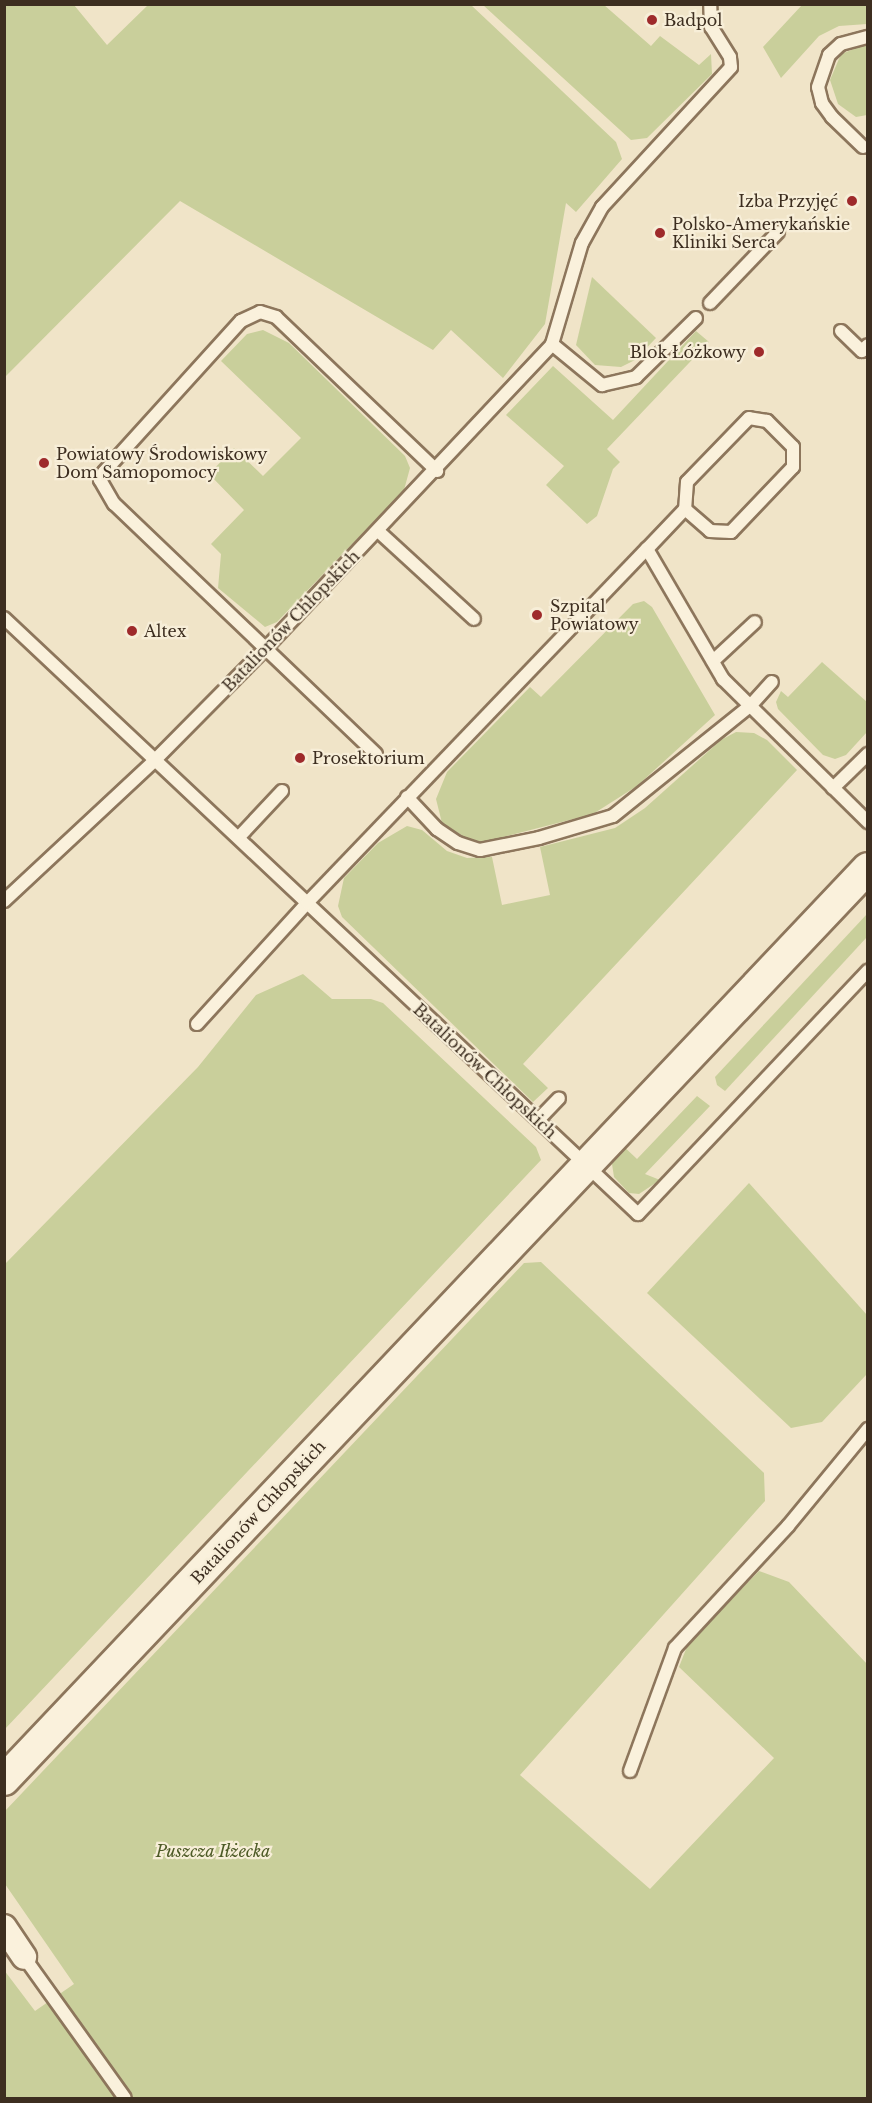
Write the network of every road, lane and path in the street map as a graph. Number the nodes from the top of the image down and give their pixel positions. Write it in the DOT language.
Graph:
graph roads {
  1 [pos="710,4"];
  2 [pos="867,37"];
  3 [pos="863,147"];
  4 [pos="778,232"];
  5 [pos="710,303"];
  6 [pos="696,318"];
  7 [pos="841,331"];
  8 [pos="552,344"];
  9 [pos="867,345"];
  10 [pos="436,471"];
  11 [pos="686,509"];
  12 [pos="378,531"];
  13 [pos="647,549"];
  14 [pos="4,618"];
  15 [pos="474,619"];
  16 [pos="755,621"];
  17 [pos="266,648"];
  18 [pos="713,661"];
  19 [pos="772,682"];
  20 [pos="751,705"];
  21 [pos="376,754"];
  22 [pos="867,754"];
  23 [pos="155,760"];
  24 [pos="833,789"];
  25 [pos="282,791"];
  26 [pos="407,797"];
  27 [pos="867,822"];
  28 [pos="239,837"];
  29 [pos="867,868"];
  30 [pos="4,901"];
  31 [pos="307,903"];
  32 [pos="867,971"];
  33 [pos="197,1024"];
  34 [pos="559,1098"];
  35 [pos="537,1120"];
  36 [pos="586,1166"];
  37 [pos="867,1429"];
  38 [pos="630,1771"];
  39 [pos="4,1780"];
  40 [pos="4,1928"];
  41 [pos="24,1957"];
  42 [pos="125,2098"];
  1 -- 8 [label="lane, Batalionów Chłopskich"];
  2 -- 3 [label="lane"];
  4 -- 5 [label="lane"];
  6 -- 8 [label="lane"];
  7 -- 9 [label="lane"];
  8 -- 10 [label="lane, Batalionów Chłopskich"];
  10 -- 12 [label="lane, Batalionów Chłopskich"];
  10 -- 17 [label="lane"];
  11 -- 11 [label="lane"];
  11 -- 13 [label="lane"];
  12 -- 15 [label="lane"];
  12 -- 17 [label="lane, Batalionów Chłopskich"];
  13 -- 18 [label="lane"];
  13 -- 26 [label="lane"];
  14 -- 23 [label="lane"];
  16 -- 18 [label="lane"];
  17 -- 21 [label="lane"];
  17 -- 23 [label="lane, Batalionów Chłopskich"];
  18 -- 20 [label="lane"];
  19 -- 20 [label="lane"];
  20 -- 24 [label="lane"];
  20 -- 26 [label="lane"];
  22 -- 24 [label="lane"];
  23 -- 28 [label="lane, Batalionów Chłopskich"];
  23 -- 30 [label="lane"];
  24 -- 27 [label="lane"];
  25 -- 28 [label="lane"];
  26 -- 31 [label="lane"];
  28 -- 31 [label="lane, Batalionów Chłopskich"];
  29 -- 36 [label="street, Batalionów Chłopskich"];
  31 -- 33 [label="lane"];
  31 -- 35 [label="lane, Batalionów Chłopskich"];
  32 -- 36 [label="lane"];
  34 -- 35 [label="lane"];
  35 -- 36 [label="lane, Batalionów Chłopskich"];
  36 -- 39 [label="street, Batalionów Chłopskich"];
  37 -- 38 [label="lane"];
  40 -- 41 [label="street"];
  41 -- 42 [label="lane"];
}
